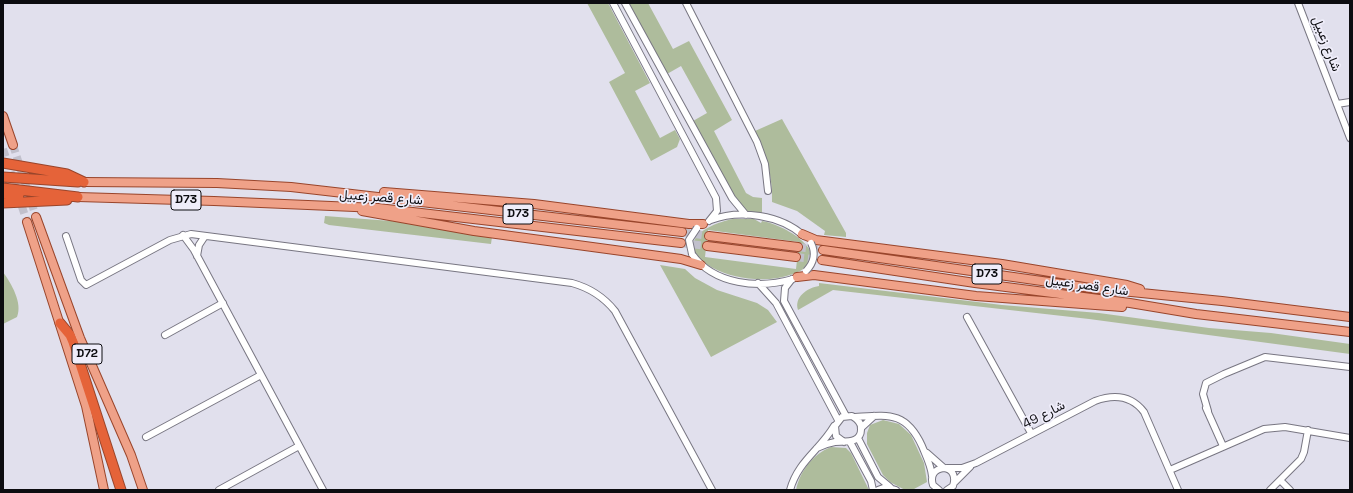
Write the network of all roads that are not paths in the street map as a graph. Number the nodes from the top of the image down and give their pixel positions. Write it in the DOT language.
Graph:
graph roads {
  1 [pos="625,3"];
  2 [pos="686,3"];
  3 [pos="1298,3"];
  4 [pos="615,6"];
  5 [pos="1350,102"];
  6 [pos="1350,105"];
  7 [pos="1338,106"];
  8 [pos="3,116"];
  9 [pos="1350,138"];
  10 [pos="13,145"];
  11 [pos="3,163"];
  12 [pos="3,177"];
  13 [pos="84,182"];
  14 [pos="3,188"];
  15 [pos="768,191"];
  16 [pos="3,194"];
  17 [pos="44,194"];
  18 [pos="355,194"];
  19 [pos="78,198"];
  20 [pos="3,203"];
  21 [pos="356,208"];
  22 [pos="746,215"];
  23 [pos="36,217"];
  24 [pos="27,222"];
  25 [pos="703,224"];
  26 [pos="682,232"];
  27 [pos="802,234"];
  28 [pos="66,236"];
  29 [pos="183,236"];
  30 [pos="205,236"];
  31 [pos="709,236"];
  32 [pos="681,243"];
  33 [pos="707,246"];
  34 [pos="798,246"];
  35 [pos="823,250"];
  36 [pos="197,256"];
  37 [pos="796,257"];
  38 [pos="822,260"];
  39 [pos="701,265"];
  40 [pos="794,278"];
  41 [pos="758,284"];
  42 [pos="1152,293"];
  43 [pos="223,304"];
  44 [pos="1147,306"];
  45 [pos="967,317"];
  46 [pos="1350,317"];
  47 [pos="60,323"];
  48 [pos="1350,332"];
  49 [pos="165,335"];
  50 [pos="1350,367"];
  51 [pos="261,375"];
  52 [pos="876,415"];
  53 [pos="846,416"];
  54 [pos="855,417"];
  55 [pos="837,421"];
  56 [pos="861,428"];
  57 [pos="1308,430"];
  58 [pos="1030,433"];
  59 [pos="146,437"];
  60 [pos="858,438"];
  61 [pos="1350,438"];
  62 [pos="847,442"];
  63 [pos="299,446"];
  64 [pos="1223,446"];
  65 [pos="923,447"];
  66 [pos="817,448"];
  67 [pos="976,463"];
  68 [pos="945,468"];
  69 [pos="1170,470"];
  70 [pos="932,476"];
  71 [pos="1280,480"];
  72 [pos="953,486"];
  73 [pos="229,488"];
  74 [pos="893,488"];
  75 [pos="104,490"];
  76 [pos="121,490"];
  77 [pos="143,490"];
  78 [pos="219,490"];
  79 [pos="323,490"];
  80 [pos="712,490"];
  81 [pos="790,490"];
  82 [pos="873,490"];
  83 [pos="878,490"];
  84 [pos="939,490"];
  85 [pos="947,490"];
  86 [pos="1178,490"];
  87 [pos="1270,490"];
  88 [pos="1290,490"];
  1 -- 4 [label="street"];
  1 -- 22 [label="street"];
  2 -- 15 [label="street"];
  3 -- 7 [label="street, شارع زعبيل"];
  4 -- 25 [label="street"];
  5 -- 7 [label="street"];
  6 -- 7 [label="street"];
  7 -- 9 [label="street, شارع زعبيل"];
  8 -- 10 [label="main road"];
  11 -- 13 [label="highway"];
  12 -- 13 [label="highway"];
  13 -- 18 [label="main road, شارع قصر زعبيل / D73"];
  14 -- 17 [label="highway"];
  16 -- 17 [label="highway"];
  17 -- 19 [label="highway"];
  18 -- 25 [label="main road"];
  18 -- 26 [label="main road, شارع قصر زعبيل / D73"];
  19 -- 20 [label="highway"];
  19 -- 21 [label="main road, شارع قصر زعبيل / D73"];
  21 -- 32 [label="main road, شارع قصر زعبيل / D73"];
  21 -- 39 [label="main road"];
  22 -- 25 [label="street"];
  22 -- 27 [label="street"];
  23 -- 77 [label="main road, D72"];
  24 -- 47 [label="main road, D72"];
  25 -- 39 [label="street, bridge"];
  27 -- 40 [label="street, bridge"];
  27 -- 42 [label="main road"];
  28 -- 29 [label="street"];
  29 -- 30 [label="street"];
  29 -- 36 [label="street"];
  30 -- 36 [label="street"];
  30 -- 80 [label="street"];
  31 -- 34 [label="main road"];
  33 -- 37 [label="main road"];
  35 -- 42 [label="main road, شارع قصر زعبيل / D73"];
  36 -- 43 [label="street"];
  38 -- 44 [label="main road, شارع قصر زعبيل / D73"];
  39 -- 41 [label="street"];
  40 -- 41 [label="street"];
  40 -- 44 [label="main road"];
  40 -- 53 [label="street"];
  41 -- 55 [label="street"];
  42 -- 46 [label="main road, شارع قصر زعبيل / D73"];
  43 -- 49 [label="street"];
  43 -- 51 [label="street"];
  44 -- 48 [label="main road, شارع قصر زعبيل / D73"];
  45 -- 58 [label="street"];
  47 -- 75 [label="main road, D72"];
  47 -- 76 [label="highway"];
  50 -- 64 [label="street"];
  51 -- 59 [label="street"];
  51 -- 63 [label="street"];
  52 -- 54 [label="street"];
  52 -- 56 [label="street"];
  52 -- 65 [label="street"];
  53 -- 54 [label="street"];
  53 -- 55 [label="street"];
  54 -- 56 [label="street"];
  55 -- 62 [label="street"];
  55 -- 66 [label="street"];
  56 -- 60 [label="street"];
  57 -- 61 [label="street"];
  57 -- 64 [label="street"];
  57 -- 71 [label="street"];
  58 -- 67 [label="street, شارع 49"];
  58 -- 69 [label="street, شارع 49"];
  60 -- 62 [label="street"];
  60 -- 74 [label="street"];
  62 -- 66 [label="street"];
  62 -- 82 [label="street"];
  63 -- 73 [label="street"];
  63 -- 79 [label="street"];
  64 -- 69 [label="street"];
  65 -- 68 [label="street"];
  65 -- 70 [label="street"];
  66 -- 81 [label="street"];
  67 -- 68 [label="street, شارع 49"];
  67 -- 72 [label="street, شارع 49"];
  68 -- 70 [label="street"];
  68 -- 72 [label="street"];
  69 -- 86 [label="street"];
  70 -- 84 [label="street"];
  71 -- 87 [label="street"];
  71 -- 88 [label="street"];
  72 -- 85 [label="street, شارع 49"];
  73 -- 78 [label="street"];
  74 -- 83 [label="street"];
}
